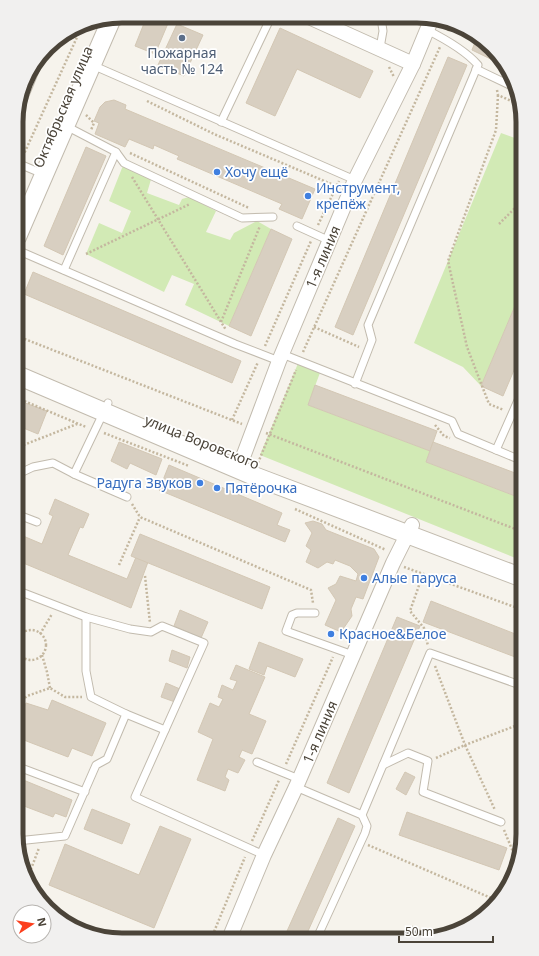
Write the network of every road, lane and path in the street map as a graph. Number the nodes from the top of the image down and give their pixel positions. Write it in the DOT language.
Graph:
graph roads {
  1 [pos="268,23"];
  2 [pos="324,23"];
  3 [pos="382,23"];
  4 [pos="109,24"];
  5 [pos="430,24"];
  6 [pos="99,26"];
  7 [pos="449,28"];
  8 [pos="79,33"];
  9 [pos="444,39"];
  10 [pos="380,48"];
  11 [pos="88,63"];
  12 [pos="413,64"];
  13 [pos="476,69"];
  14 [pos="508,84"];
  15 [pos="498,95"];
  16 [pos="144,100"];
  17 [pos="83,112"];
  18 [pos="221,122"];
  19 [pos="62,124"];
  20 [pos="89,134"];
  21 [pos="125,151"];
  22 [pos="23,152"];
  23 [pos="116,152"];
  24 [pos="124,163"];
  25 [pos="23,165"];
  26 [pos="36,171"];
  27 [pos="342,174"];
  28 [pos="355,180"];
  29 [pos="336,186"];
  30 [pos="201,199"];
  31 [pos="23,202"];
  32 [pos="516,207"];
  33 [pos="263,217"];
  34 [pos="273,217"];
  35 [pos="158,220"];
  36 [pos="23,222"];
  37 [pos="499,224"];
  38 [pos="297,226"];
  39 [pos="314,234"];
  40 [pos="330,241"];
  41 [pos="23,253"];
  42 [pos="86,254"];
  43 [pos="64,270"];
  44 [pos="222,322"];
  45 [pos="314,327"];
  46 [pos="23,338"];
  47 [pos="235,344"];
  48 [pos="368,351"];
  49 [pos="262,354"];
  50 [pos="281,357"];
  51 [pos="300,361"];
  52 [pos="23,369"];
  53 [pos="304,371"];
  54 [pos="23,377"];
  55 [pos="355,384"];
  56 [pos="23,401"];
  57 [pos="516,405"];
  58 [pos="106,408"];
  59 [pos="512,414"];
  60 [pos="232,420"];
  61 [pos="428,422"];
  62 [pos="77,424"];
  63 [pos="253,428"];
  64 [pos="96,429"];
  65 [pos="269,434"];
  66 [pos="451,439"];
  67 [pos="23,445"];
  68 [pos="496,450"];
  69 [pos="516,458"];
  70 [pos="250,461"];
  71 [pos="190,467"];
  72 [pos="23,472"];
  73 [pos="74,474"];
  74 [pos="127,497"];
  75 [pos="293,508"];
  76 [pos="23,517"];
  77 [pos="140,518"];
  78 [pos="37,522"];
  79 [pos="516,529"];
  80 [pos="410,530"];
  81 [pos="393,563"];
  82 [pos="516,564"];
  83 [pos="119,565"];
  84 [pos="423,574"];
  85 [pos="516,575"];
  86 [pos="145,576"];
  87 [pos="23,593"];
  88 [pos="56,606"];
  89 [pos="516,607"];
  90 [pos="315,613"];
  91 [pos="86,617"];
  92 [pos="151,632"];
  93 [pos="23,634"];
  94 [pos="40,634"];
  95 [pos="337,649"];
  96 [pos="430,653"];
  97 [pos="42,655"];
  98 [pos="353,655"];
  99 [pos="23,657"];
  100 [pos="516,684"];
  101 [pos="50,688"];
  102 [pos="90,697"];
  103 [pos="23,700"];
  104 [pos="126,714"];
  105 [pos="516,726"];
  106 [pos="165,730"];
  107 [pos="465,745"];
  108 [pos="428,761"];
  109 [pos="257,762"];
  110 [pos="383,765"];
  111 [pos="23,769"];
  112 [pos="283,773"];
  113 [pos="297,783"];
  114 [pos="85,792"];
  115 [pos="362,815"];
  116 [pos="501,822"];
  117 [pos="43,838"];
  118 [pos="23,840"];
  119 [pos="361,842"];
  120 [pos="249,848"];
  121 [pos="514,854"];
  122 [pos="264,855"];
  123 [pos="30,871"];
  124 [pos="492,898"];
  125 [pos="72,920"];
  126 [pos="97,930"];
  127 [pos="214,933"];
  128 [pos="232,933"];
  129 [pos="319,933"];
  1 -- 18 [label="lane"];
  2 -- 10 [label="street"];
  3 -- 10 [label="lane"];
  4 -- 11 [label="street"];
  5 -- 9 [label="lane"];
  5 -- 12 [label="street, 1-я линия"];
  6 -- 11 [label="street, Октябрьская улица"];
  7 -- 9 [label="path"];
  8 -- 22 [label="path"];
  9 -- 13 [label="lane"];
  9 -- 45 [label="path"];
  10 -- 12 [label="street"];
  11 -- 18 [label="lane"];
  11 -- 19 [label="street, Октябрьская улица"];
  12 -- 28 [label="street, 1-я линия"];
  13 -- 14 [label="lane"];
  13 -- 48 [label="lane"];
  15 -- 59 [label="path"];
  16 -- 29 [label="path"];
  17 -- 20 [label="path"];
  18 -- 27 [label="lane"];
  19 -- 23 [label="lane"];
  19 -- 26 [label="street, Октябрьская улица"];
  19 -- 36 [label="street"];
  21 -- 33 [label="path"];
  23 -- 24 [label="lane"];
  23 -- 43 [label="lane"];
  24 -- 30 [label="lane"];
  24 -- 35 [label="path"];
  25 -- 26 [label="lane"];
  26 -- 31 [label="street, Октябрьская улица"];
  27 -- 28 [label="lane"];
  27 -- 29 [label="path"];
  28 -- 40 [label="street, 1-я линия"];
  29 -- 39 [label="path"];
  30 -- 33 [label="lane"];
  30 -- 35 [label="path"];
  32 -- 37 [label="path"];
  33 -- 34 [label="lane"];
  33 -- 44 [label="path"];
  35 -- 42 [label="path"];
  35 -- 44 [label="path"];
  38 -- 39 [label="lane"];
  39 -- 40 [label="lane"];
  39 -- 49 [label="path"];
  40 -- 50 [label="street, 1-я линия"];
  41 -- 43 [label="lane"];
  43 -- 47 [label="lane"];
  44 -- 47 [label="path"];
  45 -- 48 [label="path"];
  45 -- 51 [label="path"];
  46 -- 60 [label="path"];
  47 -- 49 [label="lane"];
  48 -- 55 [label="lane"];
  49 -- 50 [label="lane"];
  49 -- 60 [label="path"];
  50 -- 51 [label="lane"];
  50 -- 63 [label="street, 1-я линия"];
  51 -- 55 [label="lane"];
  52 -- 58 [label="street, улица Воровского"];
  53 -- 65 [label="path"];
  54 -- 58 [label="street"];
  55 -- 68 [label="lane"];
  56 -- 62 [label="path"];
  57 -- 59 [label="lane"];
  58 -- 64 [label="lane"];
  58 -- 70 [label="street, улица Воровского"];
  58 -- 80 [label="street"];
  59 -- 68 [label="lane"];
  60 -- 63 [label="path"];
  61 -- 66 [label="path"];
  62 -- 64 [label="path"];
  62 -- 67 [label="path"];
  63 -- 65 [label="path"];
  63 -- 70 [label="street, 1-я линия"];
  64 -- 71 [label="path"];
  64 -- 73 [label="lane"];
  65 -- 70 [label="path"];
  65 -- 79 [label="path"];
  68 -- 69 [label="lane"];
  70 -- 80 [label="street, улица Воровского"];
  72 -- 73 [label="lane"];
  73 -- 74 [label="lane"];
  74 -- 77 [label="path"];
  75 -- 81 [label="path"];
  76 -- 78 [label="lane"];
  77 -- 83 [label="path"];
  77 -- 90 [label="path"];
  80 -- 81 [label="street, 1-я линия"];
  80 -- 82 [label="street, улица Воровского"];
  80 -- 85 [label="street"];
  81 -- 84 [label="path"];
  81 -- 98 [label="street, 1-я линия"];
  84 -- 89 [label="path"];
  84 -- 96 [label="path"];
  86 -- 92 [label="path"];
  87 -- 88 [label="lane"];
  88 -- 91 [label="lane"];
  88 -- 94 [label="path"];
  90 -- 95 [label="lane"];
  91 -- 92 [label="lane"];
  91 -- 102 [label="lane"];
  92 -- 106 [label="lane"];
  93 -- 94 [label="path"];
  94 -- 97 [label="path"];
  95 -- 98 [label="lane"];
  95 -- 112 [label="path"];
  96 -- 100 [label="lane"];
  96 -- 107 [label="path"];
  96 -- 110 [label="lane"];
  97 -- 99 [label="path"];
  97 -- 101 [label="path"];
  98 -- 113 [label="street, 1-я линия"];
  101 -- 102 [label="path"];
  101 -- 103 [label="path"];
  102 -- 104 [label="lane"];
  104 -- 106 [label="lane"];
  104 -- 114 [label="lane"];
  105 -- 107 [label="path"];
  106 -- 120 [label="lane"];
  107 -- 108 [label="path"];
  107 -- 116 [label="path"];
  108 -- 110 [label="lane"];
  108 -- 116 [label="lane"];
  109 -- 112 [label="lane"];
  110 -- 115 [label="lane"];
  111 -- 114 [label="lane"];
  112 -- 113 [label="lane"];
  112 -- 120 [label="path"];
  113 -- 115 [label="lane"];
  113 -- 122 [label="street, 1-я линия"];
  114 -- 117 [label="lane"];
  115 -- 119 [label="lane"];
  116 -- 121 [label="path"];
  117 -- 118 [label="lane"];
  117 -- 123 [label="path"];
  119 -- 124 [label="path"];
  119 -- 129 [label="lane"];
  120 -- 122 [label="lane"];
  120 -- 127 [label="path"];
  122 -- 128 [label="street, 1-я линия"];
  125 -- 126 [label="path"];
}
